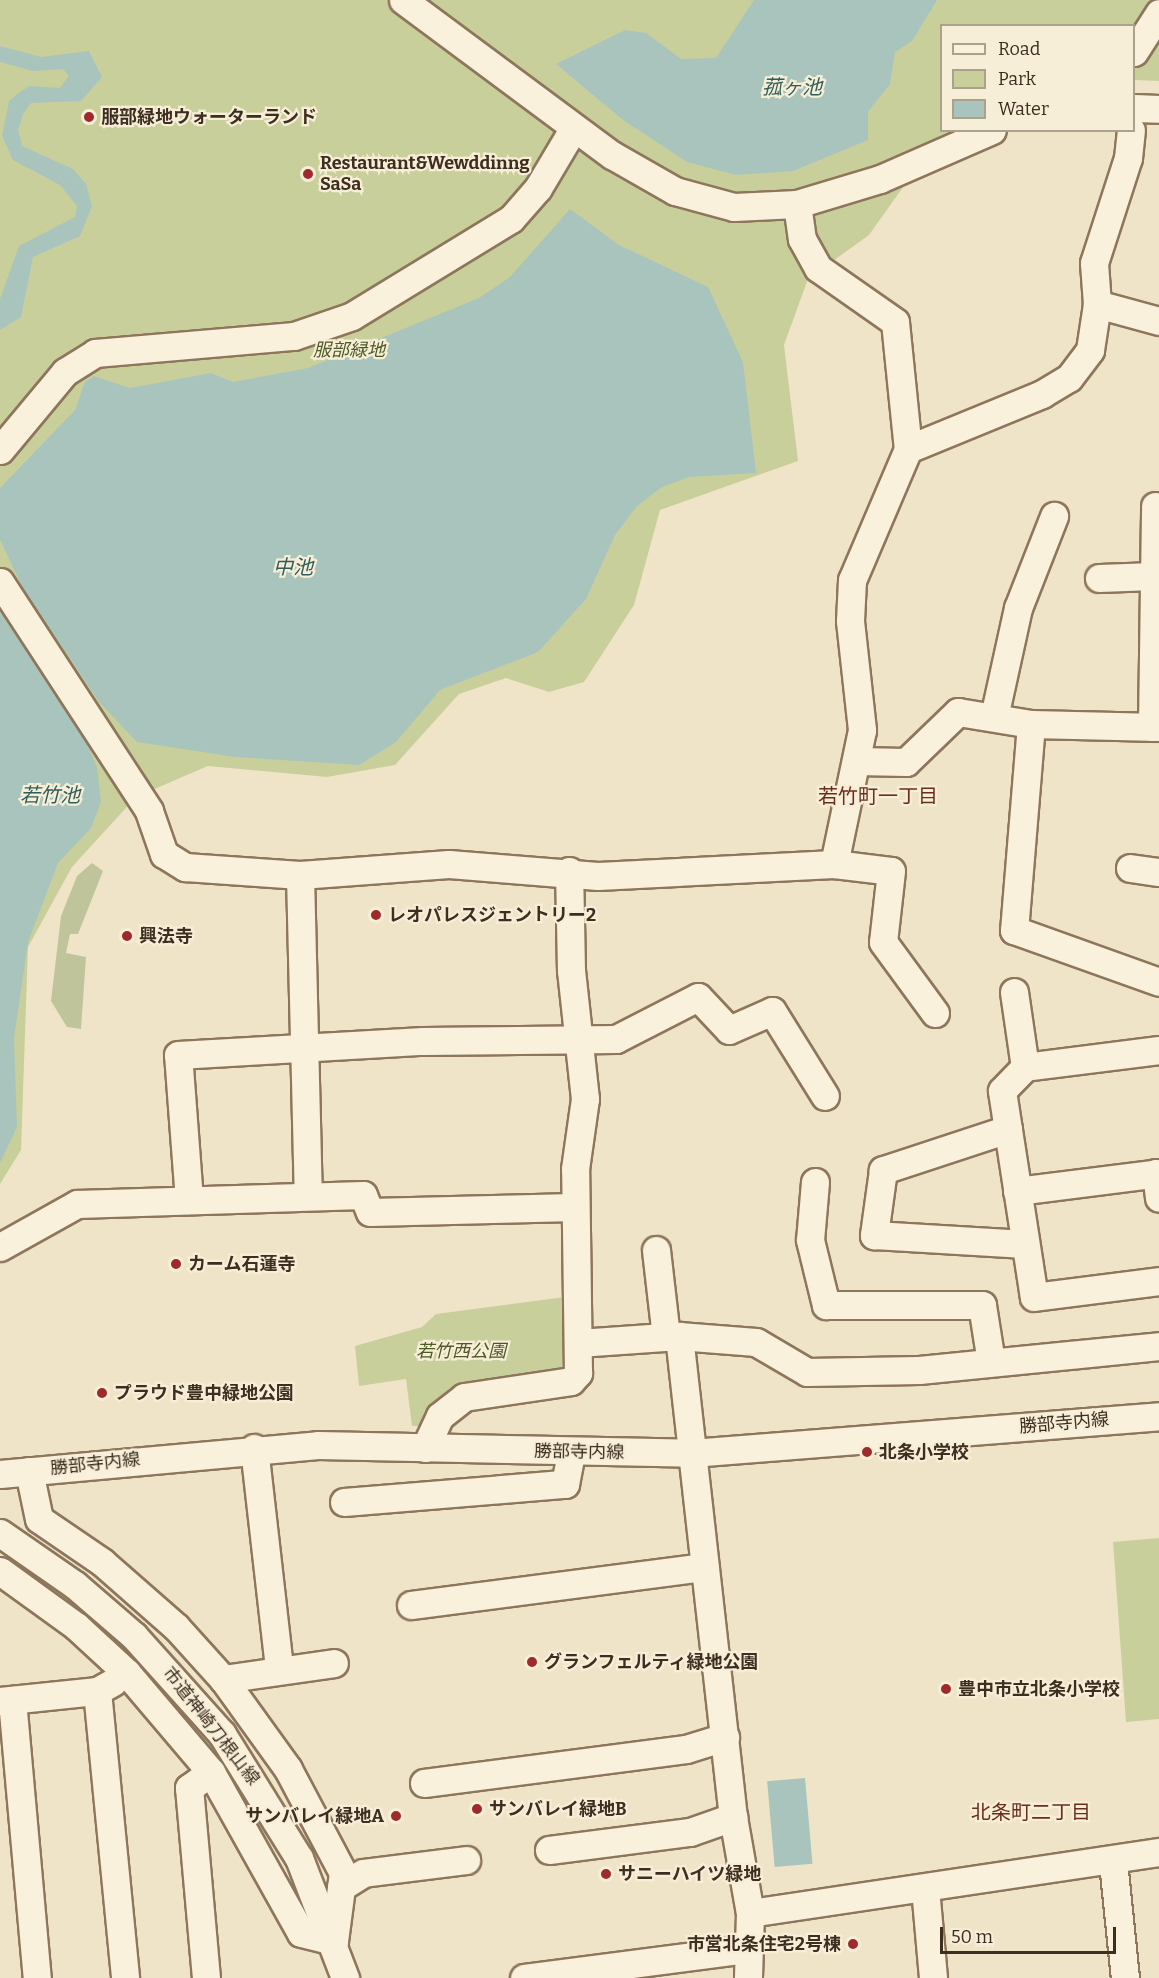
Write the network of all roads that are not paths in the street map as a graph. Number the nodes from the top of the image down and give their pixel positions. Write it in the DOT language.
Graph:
graph roads {
  1 [pos="403,0"];
  2 [pos="1157,0"];
  3 [pos="1159,13"];
  4 [pos="1135,33"];
  5 [pos="1135,50"];
  6 [pos="1135,108"];
  7 [pos="1159,109"];
  8 [pos="573,129"];
  9 [pos="987,132"];
  10 [pos="1131,132"];
  11 [pos="797,204"];
  12 [pos="1097,304"];
  13 [pos="1159,321"];
  14 [pos="908,448"];
  15 [pos="0,450"];
  16 [pos="1155,506"];
  17 [pos="1054,516"];
  18 [pos="1154,576"];
  19 [pos="1099,578"];
  20 [pos="0,582"];
  21 [pos="994,717"];
  22 [pos="1031,724"];
  23 [pos="1156,727"];
  24 [pos="857,761"];
  25 [pos="834,864"];
  26 [pos="1130,868"];
  27 [pos="569,871"];
  28 [pos="1159,872"];
  29 [pos="300,875"];
  30 [pos="1159,982"];
  31 [pos="1014,992"];
  32 [pos="935,1014"];
  33 [pos="576,1043"];
  34 [pos="303,1050"];
  35 [pos="1159,1050"];
  36 [pos="1024,1068"];
  37 [pos="825,1096"];
  38 [pos="1008,1129"];
  39 [pos="1158,1181"];
  40 [pos="815,1182"];
  41 [pos="1017,1191"];
  42 [pos="308,1195"];
  43 [pos="189,1200"];
  44 [pos="574,1207"];
  45 [pos="1026,1244"];
  46 [pos="0,1247"];
  47 [pos="656,1250"];
  48 [pos="1159,1281"];
  49 [pos="673,1336"];
  50 [pos="578,1343"];
  51 [pos="1159,1346"];
  52 [pos="991,1362"];
  53 [pos="1159,1416"];
  54 [pos="254,1448"];
  55 [pos="425,1448"];
  56 [pos="571,1453"];
  57 [pos="692,1453"];
  58 [pos="28,1471"];
  59 [pos="0,1474"];
  60 [pos="344,1502"];
  61 [pos="0,1533"];
  62 [pos="705,1567"];
  63 [pos="0,1571"];
  64 [pos="424,1596"];
  65 [pos="334,1663"];
  66 [pos="279,1670"];
  67 [pos="127,1673"];
  68 [pos="223,1678"];
  69 [pos="97,1691"];
  70 [pos="6,1700"];
  71 [pos="725,1737"];
  72 [pos="211,1772"];
  73 [pos="438,1774"];
  74 [pos="733,1817"];
  75 [pos="549,1850"];
  76 [pos="1159,1852"];
  77 [pos="466,1860"];
  78 [pos="1113,1862"];
  79 [pos="341,1887"];
  80 [pos="925,1888"];
  81 [pos="750,1913"];
  82 [pos="334,1941"];
  83 [pos="746,1949"];
  84 [pos="657,1969"];
  85 [pos="584,1974"];
  86 [pos="37,1978"];
  87 [pos="125,1978"];
  88 [pos="206,1978"];
  89 [pos="345,1978"];
  90 [pos="524,1978"];
  91 [pos="748,1978"];
  92 [pos="933,1978"];
  93 [pos="1125,1978"];
  1 -- 8 [label="street"];
  2 -- 4 [label="street"];
  3 -- 5 [label="street"];
  6 -- 7 [label="street"];
  8 -- 11 [label="street"];
  8 -- 15 [label="street"];
  9 -- 11 [label="street"];
  10 -- 12 [label="street"];
  11 -- 14 [label="street"];
  12 -- 13 [label="street"];
  12 -- 14 [label="street"];
  14 -- 24 [label="street"];
  16 -- 18 [label="street"];
  17 -- 21 [label="street"];
  18 -- 19 [label="street"];
  18 -- 23 [label="street"];
  20 -- 29 [label="street"];
  21 -- 22 [label="street"];
  21 -- 24 [label="street"];
  22 -- 23 [label="street"];
  22 -- 30 [label="street"];
  24 -- 25 [label="street"];
  25 -- 27 [label="street"];
  25 -- 32 [label="street"];
  26 -- 28 [label="street"];
  27 -- 29 [label="street"];
  27 -- 33 [label="street"];
  29 -- 34 [label="street"];
  31 -- 36 [label="street"];
  33 -- 34 [label="street"];
  33 -- 37 [label="street"];
  33 -- 44 [label="street"];
  34 -- 42 [label="street"];
  34 -- 43 [label="street"];
  35 -- 36 [label="street"];
  36 -- 38 [label="street"];
  38 -- 41 [label="street"];
  38 -- 45 [label="street"];
  39 -- 41 [label="street"];
  40 -- 52 [label="street"];
  41 -- 45 [label="street"];
  42 -- 43 [label="street"];
  42 -- 44 [label="street"];
  43 -- 46 [label="street"];
  44 -- 50 [label="street"];
  45 -- 48 [label="street"];
  47 -- 49 [label="street"];
  49 -- 50 [label="street"];
  49 -- 52 [label="street"];
  49 -- 57 [label="street"];
  50 -- 55 [label="street"];
  51 -- 52 [label="street"];
  53 -- 57 [label="street, 勝部寺内線"];
  54 -- 55 [label="street, 勝部寺内線"];
  54 -- 58 [label="street, 勝部寺内線"];
  54 -- 66 [label="street"];
  55 -- 56 [label="street, 勝部寺内線"];
  56 -- 57 [label="street, 勝部寺内線"];
  56 -- 60 [label="street"];
  57 -- 62 [label="street"];
  58 -- 59 [label="street, 勝部寺内線"];
  58 -- 68 [label="street"];
  61 -- 82 [label="street, 市道神崎刀根山線"];
  62 -- 64 [label="street"];
  62 -- 71 [label="street"];
  63 -- 67 [label="street"];
  65 -- 66 [label="street"];
  66 -- 68 [label="street"];
  67 -- 69 [label="street"];
  67 -- 72 [label="street"];
  68 -- 79 [label="street"];
  69 -- 70 [label="street"];
  69 -- 87 [label="street"];
  70 -- 86 [label="street"];
  71 -- 73 [label="street"];
  71 -- 74 [label="street"];
  72 -- 82 [label="street"];
  72 -- 88 [label="street"];
  74 -- 75 [label="street"];
  74 -- 81 [label="street"];
  76 -- 78 [label="street"];
  77 -- 79 [label="street"];
  78 -- 80 [label="street"];
  78 -- 93 [label="street"];
  79 -- 82 [label="street"];
  80 -- 81 [label="street"];
  80 -- 92 [label="street"];
  81 -- 83 [label="street"];
  82 -- 89 [label="street, 市道神崎刀根山線"];
  83 -- 84 [label="street"];
  83 -- 91 [label="street"];
  84 -- 85 [label="street"];
  85 -- 90 [label="street"];
}
